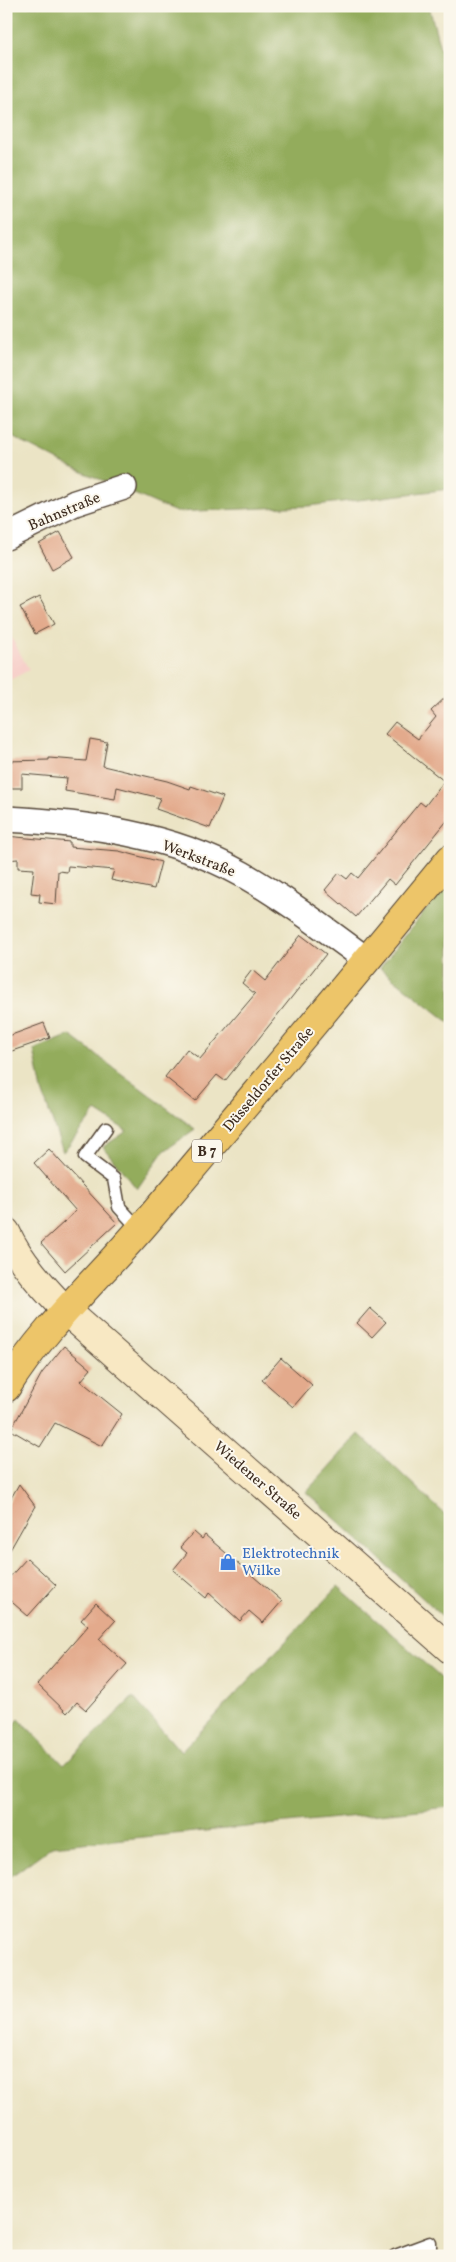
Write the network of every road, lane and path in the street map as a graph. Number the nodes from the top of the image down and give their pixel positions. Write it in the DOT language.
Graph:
graph roads {
  1 [pos="124,487"];
  2 [pos="6,537"];
  3 [pos="6,819"];
  4 [pos="450,859"];
  5 [pos="367,960"];
  6 [pos="106,1128"];
  7 [pos="140,1230"];
  8 [pos="6,1232"];
  9 [pos="66,1311"];
  10 [pos="6,1388"];
  11 [pos="450,1648"];
  12 [pos="395,2256"];
  13 [pos="430,2256"];
  1 -- 2 [label="street, Bahnstraße"];
  3 -- 5 [label="street, Werkstraße"];
  4 -- 5 [label="main road, Düsseldorfer Straße / B 7"];
  5 -- 7 [label="main road, Düsseldorfer Straße / B 7"];
  6 -- 7 [label="lane"];
  7 -- 9 [label="main road, Düsseldorfer Straße / B 7"];
  8 -- 9 [label="main road"];
  9 -- 10 [label="main road, Düsseldorfer Straße / B 7"];
  9 -- 11 [label="main road, Wiedener Straße"];
  12 -- 13 [label="lane"];
}
